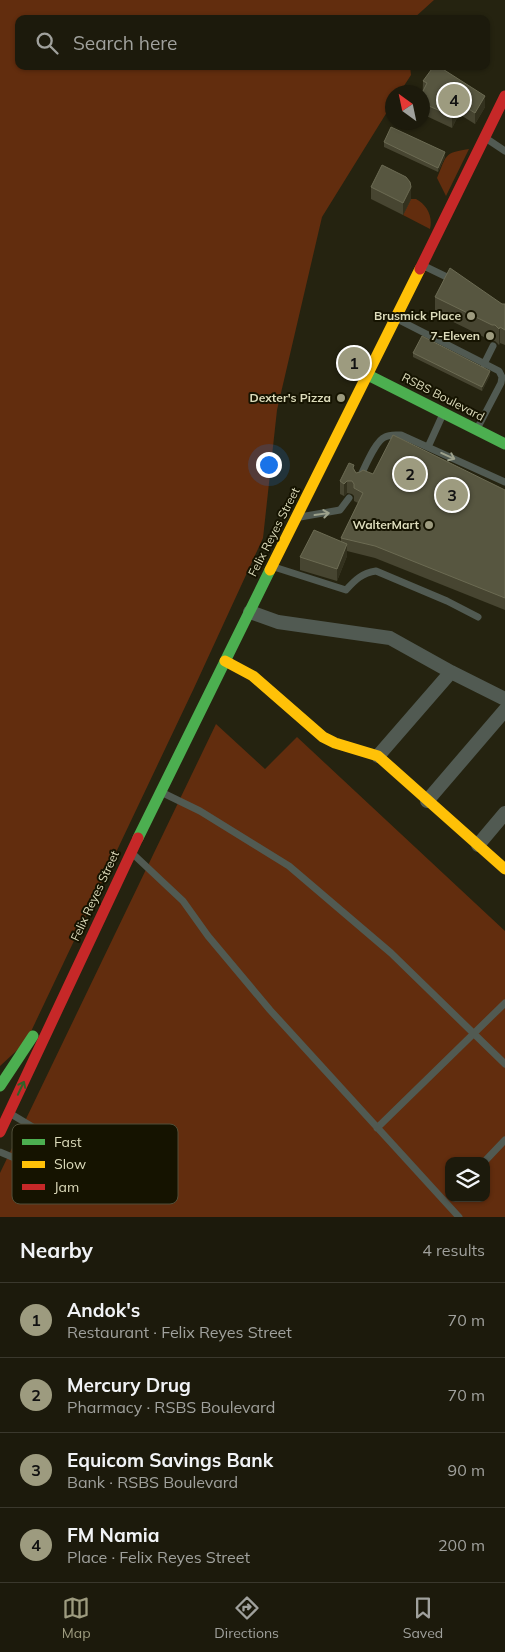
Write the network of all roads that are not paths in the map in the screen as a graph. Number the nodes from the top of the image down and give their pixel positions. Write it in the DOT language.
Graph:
graph roads {
  1 [pos="505,96"];
  2 [pos="484,138"];
  3 [pos="505,152"];
  4 [pos="422,265"];
  5 [pos="459,284"];
  6 [pos="395,318"];
  7 [pos="493,346"];
  8 [pos="484,364"];
  9 [pos="368,375"];
  10 [pos="443,414"];
  11 [pos="477,430"];
  12 [pos="505,444"];
  13 [pos="428,447"];
  14 [pos="358,480"];
  15 [pos="505,482"];
  16 [pos="349,498"];
  17 [pos="298,518"];
  18 [pos="273,567"];
  19 [pos="250,612"];
  20 [pos="478,618"];
  21 [pos="225,661"];
  22 [pos="451,672"];
  23 [pos="505,699"];
  24 [pos="505,710"];
  25 [pos="378,756"];
  26 [pos="161,792"];
  27 [pos="427,801"];
  28 [pos="505,813"];
  29 [pos="478,845"];
  30 [pos="131,852"];
  31 [pos="505,870"];
  32 [pos="70,982"];
  33 [pos="505,1003"];
  34 [pos="474,1032"];
  35 [pos="505,1064"];
  36 [pos="0,1086"];
  37 [pos="9,1113"];
  38 [pos="27,1124"];
  39 [pos="377,1128"];
  40 [pos="0,1132"];
  41 [pos="505,1140"];
  42 [pos="0,1152"];
  43 [pos="12,1157"];
  44 [pos="489,1157"];
  45 [pos="445,1197"];
  46 [pos="449,1202"];
  47 [pos="459,1217"];
  1 -- 2 [label="main road, Felix Reyes Street"];
  2 -- 3 [label="lane"];
  2 -- 4 [label="main road, Felix Reyes Street"];
  4 -- 5 [label="lane"];
  4 -- 6 [label="main road, Felix Reyes Street"];
  6 -- 8 [label="lane"];
  6 -- 9 [label="main road, Felix Reyes Street"];
  7 -- 8 [label="lane"];
  8 -- 11 [label="lane"];
  9 -- 10 [label="main road, RSBS Boulevard"];
  9 -- 17 [label="main road, Felix Reyes Street"];
  10 -- 11 [label="main road, RSBS Boulevard"];
  10 -- 13 [label="lane"];
  11 -- 12 [label="main road, RSBS Boulevard"];
  13 -- 14 [label="lane"];
  13 -- 15 [label="lane, one-way"];
  17 -- 16 [label="lane, one-way"];
  17 -- 18 [label="main road, Felix Reyes Street"];
  18 -- 19 [label="main road, Felix Reyes Street"];
  18 -- 20 [label="lane"];
  19 -- 21 [label="main road, Felix Reyes Street"];
  19 -- 22 [label="street"];
  21 -- 25 [label="main road"];
  21 -- 26 [label="main road, Felix Reyes Street"];
  22 -- 23 [label="street"];
  22 -- 25 [label="street"];
  24 -- 27 [label="street"];
  25 -- 27 [label="main road"];
  26 -- 30 [label="main road, Felix Reyes Street"];
  26 -- 34 [label="lane"];
  27 -- 29 [label="main road"];
  28 -- 29 [label="street"];
  29 -- 31 [label="main road"];
  30 -- 32 [label="main road, Felix Reyes Street"];
  30 -- 39 [label="lane"];
  32 -- 36 [label="main road, Felix Reyes Street"];
  37 -- 32 [label="main road, Felix Reyes Street, one-way"];
  33 -- 34 [label="lane"];
  34 -- 35 [label="lane"];
  34 -- 39 [label="lane"];
  37 -- 38 [label="lane"];
  37 -- 40 [label="main road, Felix Reyes Street"];
  39 -- 45 [label="lane"];
  41 -- 44 [label="lane"];
  42 -- 43 [label="lane"];
  46 -- 47 [label="lane"];
}
